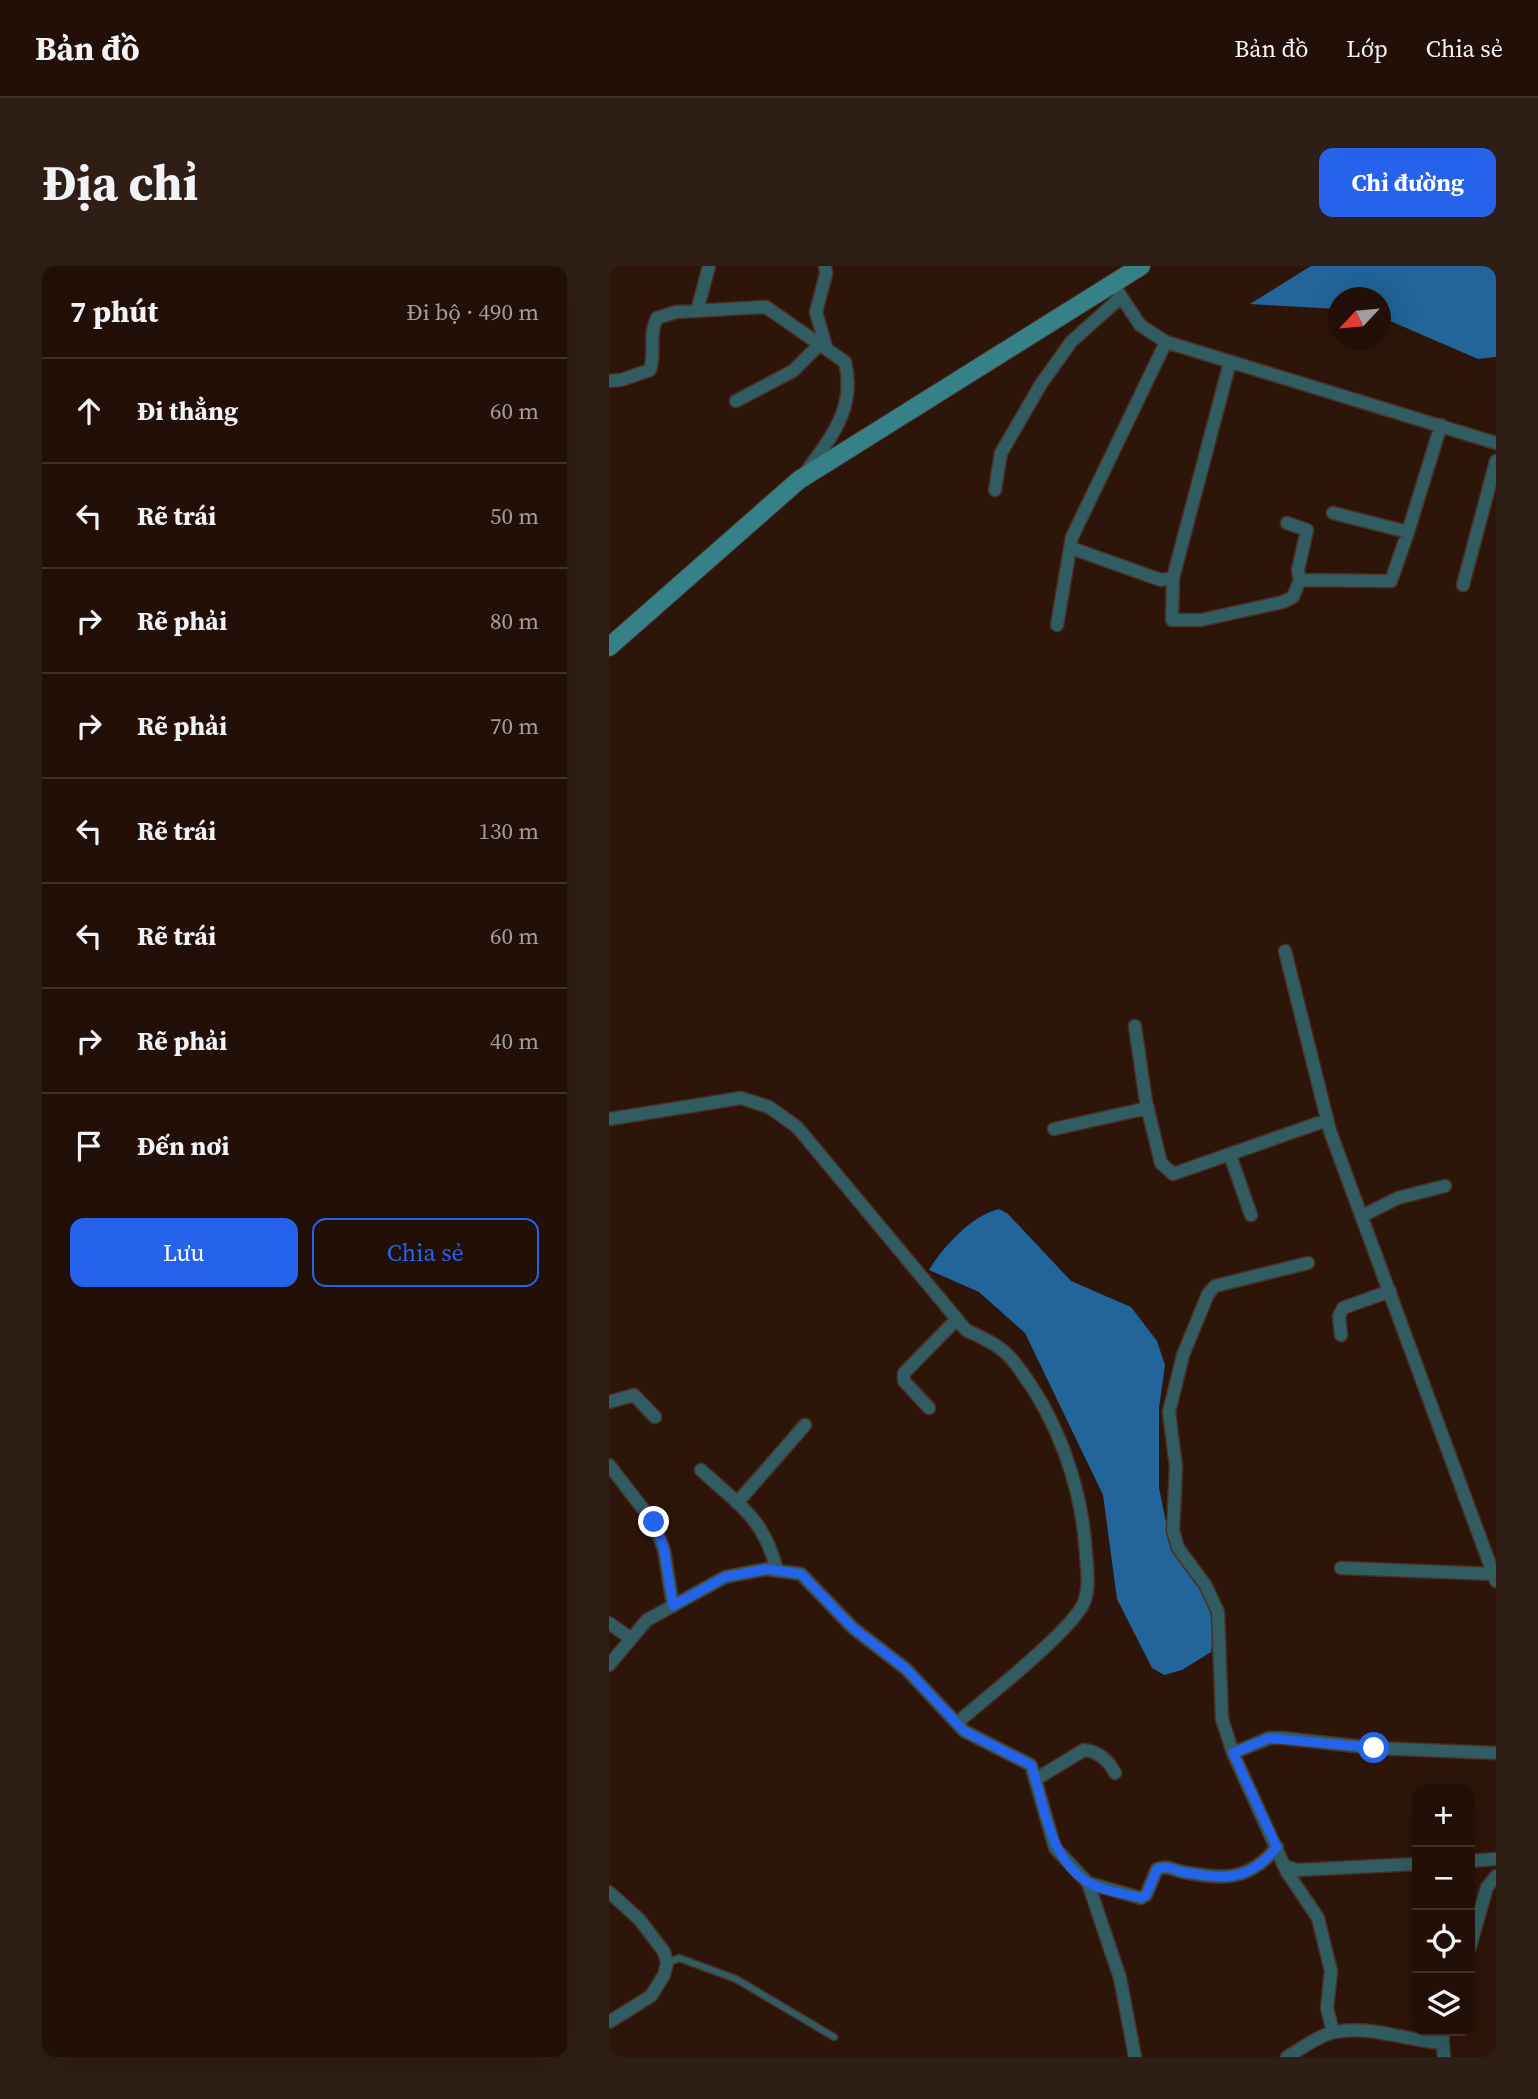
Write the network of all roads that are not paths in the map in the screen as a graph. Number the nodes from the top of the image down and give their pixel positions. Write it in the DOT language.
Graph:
graph roads {
  1 [pos="709,266"];
  2 [pos="825,266"];
  3 [pos="1141,266"];
  4 [pos="1117,291"];
  5 [pos="697,311"];
  6 [pos="1166,342"];
  7 [pos="823,346"];
  8 [pos="1230,362"];
  9 [pos="609,381"];
  10 [pos="736,401"];
  11 [pos="1441,425"];
  12 [pos="1496,443"];
  13 [pos="1496,461"];
  14 [pos="799,481"];
  15 [pos="995,490"];
  16 [pos="1333,513"];
  17 [pos="1287,523"];
  18 [pos="1408,532"];
  19 [pos="1071,548"];
  20 [pos="1173,578"];
  21 [pos="1300,580"];
  22 [pos="1463,585"];
  23 [pos="1056,625"];
  24 [pos="609,647"];
  25 [pos="1285,951"];
  26 [pos="1135,1026"];
  27 [pos="1148,1108"];
  28 [pos="609,1119"];
  29 [pos="1327,1120"];
  30 [pos="1054,1129"];
  31 [pos="1230,1155"];
  32 [pos="1445,1186"];
  33 [pos="1251,1215"];
  34 [pos="1361,1216"];
  35 [pos="1308,1263"];
  36 [pos="1389,1291"];
  37 [pos="957,1319"];
  38 [pos="1341,1335"];
  39 [pos="609,1402"];
  40 [pos="929,1408"];
  41 [pos="655,1417"];
  42 [pos="805,1425"];
  43 [pos="609,1465"];
  44 [pos="701,1470"];
  45 [pos="737,1503"];
  46 [pos="1341,1568"];
  47 [pos="777,1570"];
  48 [pos="1495,1578"];
  49 [pos="673,1606"];
  50 [pos="609,1623"];
  51 [pos="630,1638"];
  52 [pos="609,1665"];
  53 [pos="957,1723"];
  54 [pos="1496,1752"];
  55 [pos="1233,1753"];
  56 [pos="1115,1773"];
  57 [pos="1036,1779"];
  58 [pos="1277,1847"];
  59 [pos="1496,1859"];
  60 [pos="1475,1861"];
  61 [pos="1412,1864"];
  62 [pos="1285,1866"];
  63 [pos="1496,1876"];
  64 [pos="1088,1883"];
  65 [pos="609,1892"];
  66 [pos="1475,1930"];
  67 [pos="667,1963"];
  68 [pos="609,2022"];
  69 [pos="1333,2032"];
  70 [pos="834,2037"];
  71 [pos="1442,2037"];
  72 [pos="1135,2057"];
  73 [pos="1287,2057"];
  74 [pos="1444,2057"];
  1 -- 5 [label="street"];
  2 -- 7 [label="street"];
  3 -- 4 [label="main road"];
  4 -- 6 [label="street"];
  4 -- 14 [label="main road"];
  4 -- 15 [label="street"];
  5 -- 7 [label="street"];
  5 -- 9 [label="street"];
  6 -- 8 [label="street"];
  6 -- 19 [label="street"];
  7 -- 10 [label="street"];
  7 -- 14 [label="street"];
  8 -- 11 [label="street"];
  8 -- 20 [label="street"];
  11 -- 12 [label="street"];
  11 -- 18 [label="street"];
  13 -- 22 [label="street"];
  14 -- 24 [label="main road"];
  16 -- 18 [label="street"];
  17 -- 21 [label="street"];
  18 -- 21 [label="street"];
  19 -- 20 [label="street"];
  19 -- 23 [label="street"];
  20 -- 21 [label="street"];
  25 -- 29 [label="street"];
  26 -- 27 [label="street"];
  27 -- 30 [label="street"];
  27 -- 31 [label="street"];
  28 -- 37 [label="street"];
  29 -- 31 [label="street"];
  29 -- 34 [label="street"];
  31 -- 33 [label="street"];
  32 -- 34 [label="street"];
  34 -- 36 [label="street"];
  35 -- 55 [label="street"];
  36 -- 38 [label="street"];
  36 -- 48 [label="street"];
  37 -- 40 [label="street"];
  37 -- 53 [label="street"];
  39 -- 41 [label="street"];
  42 -- 45 [label="street"];
  43 -- 49 [label="street"];
  44 -- 45 [label="street"];
  45 -- 47 [label="street"];
  46 -- 48 [label="street"];
  47 -- 49 [label="street"];
  47 -- 53 [label="street"];
  49 -- 51 [label="street"];
  50 -- 51 [label="street"];
  51 -- 52 [label="street"];
  53 -- 57 [label="street"];
  54 -- 55 [label="street"];
  55 -- 58 [label="street"];
  56 -- 57 [label="street"];
  57 -- 64 [label="street"];
  58 -- 62 [label="street"];
  58 -- 64 [label="street"];
  59 -- 60 [label="street"];
  61 -- 62 [label="street"];
  62 -- 69 [label="street"];
  63 -- 66 [label="street"];
  64 -- 72 [label="street"];
  65 -- 67 [label="street"];
  67 -- 68 [label="street"];
  67 -- 70 [label="lane"];
  69 -- 71 [label="street"];
  69 -- 73 [label="street"];
  71 -- 74 [label="street"];
}
